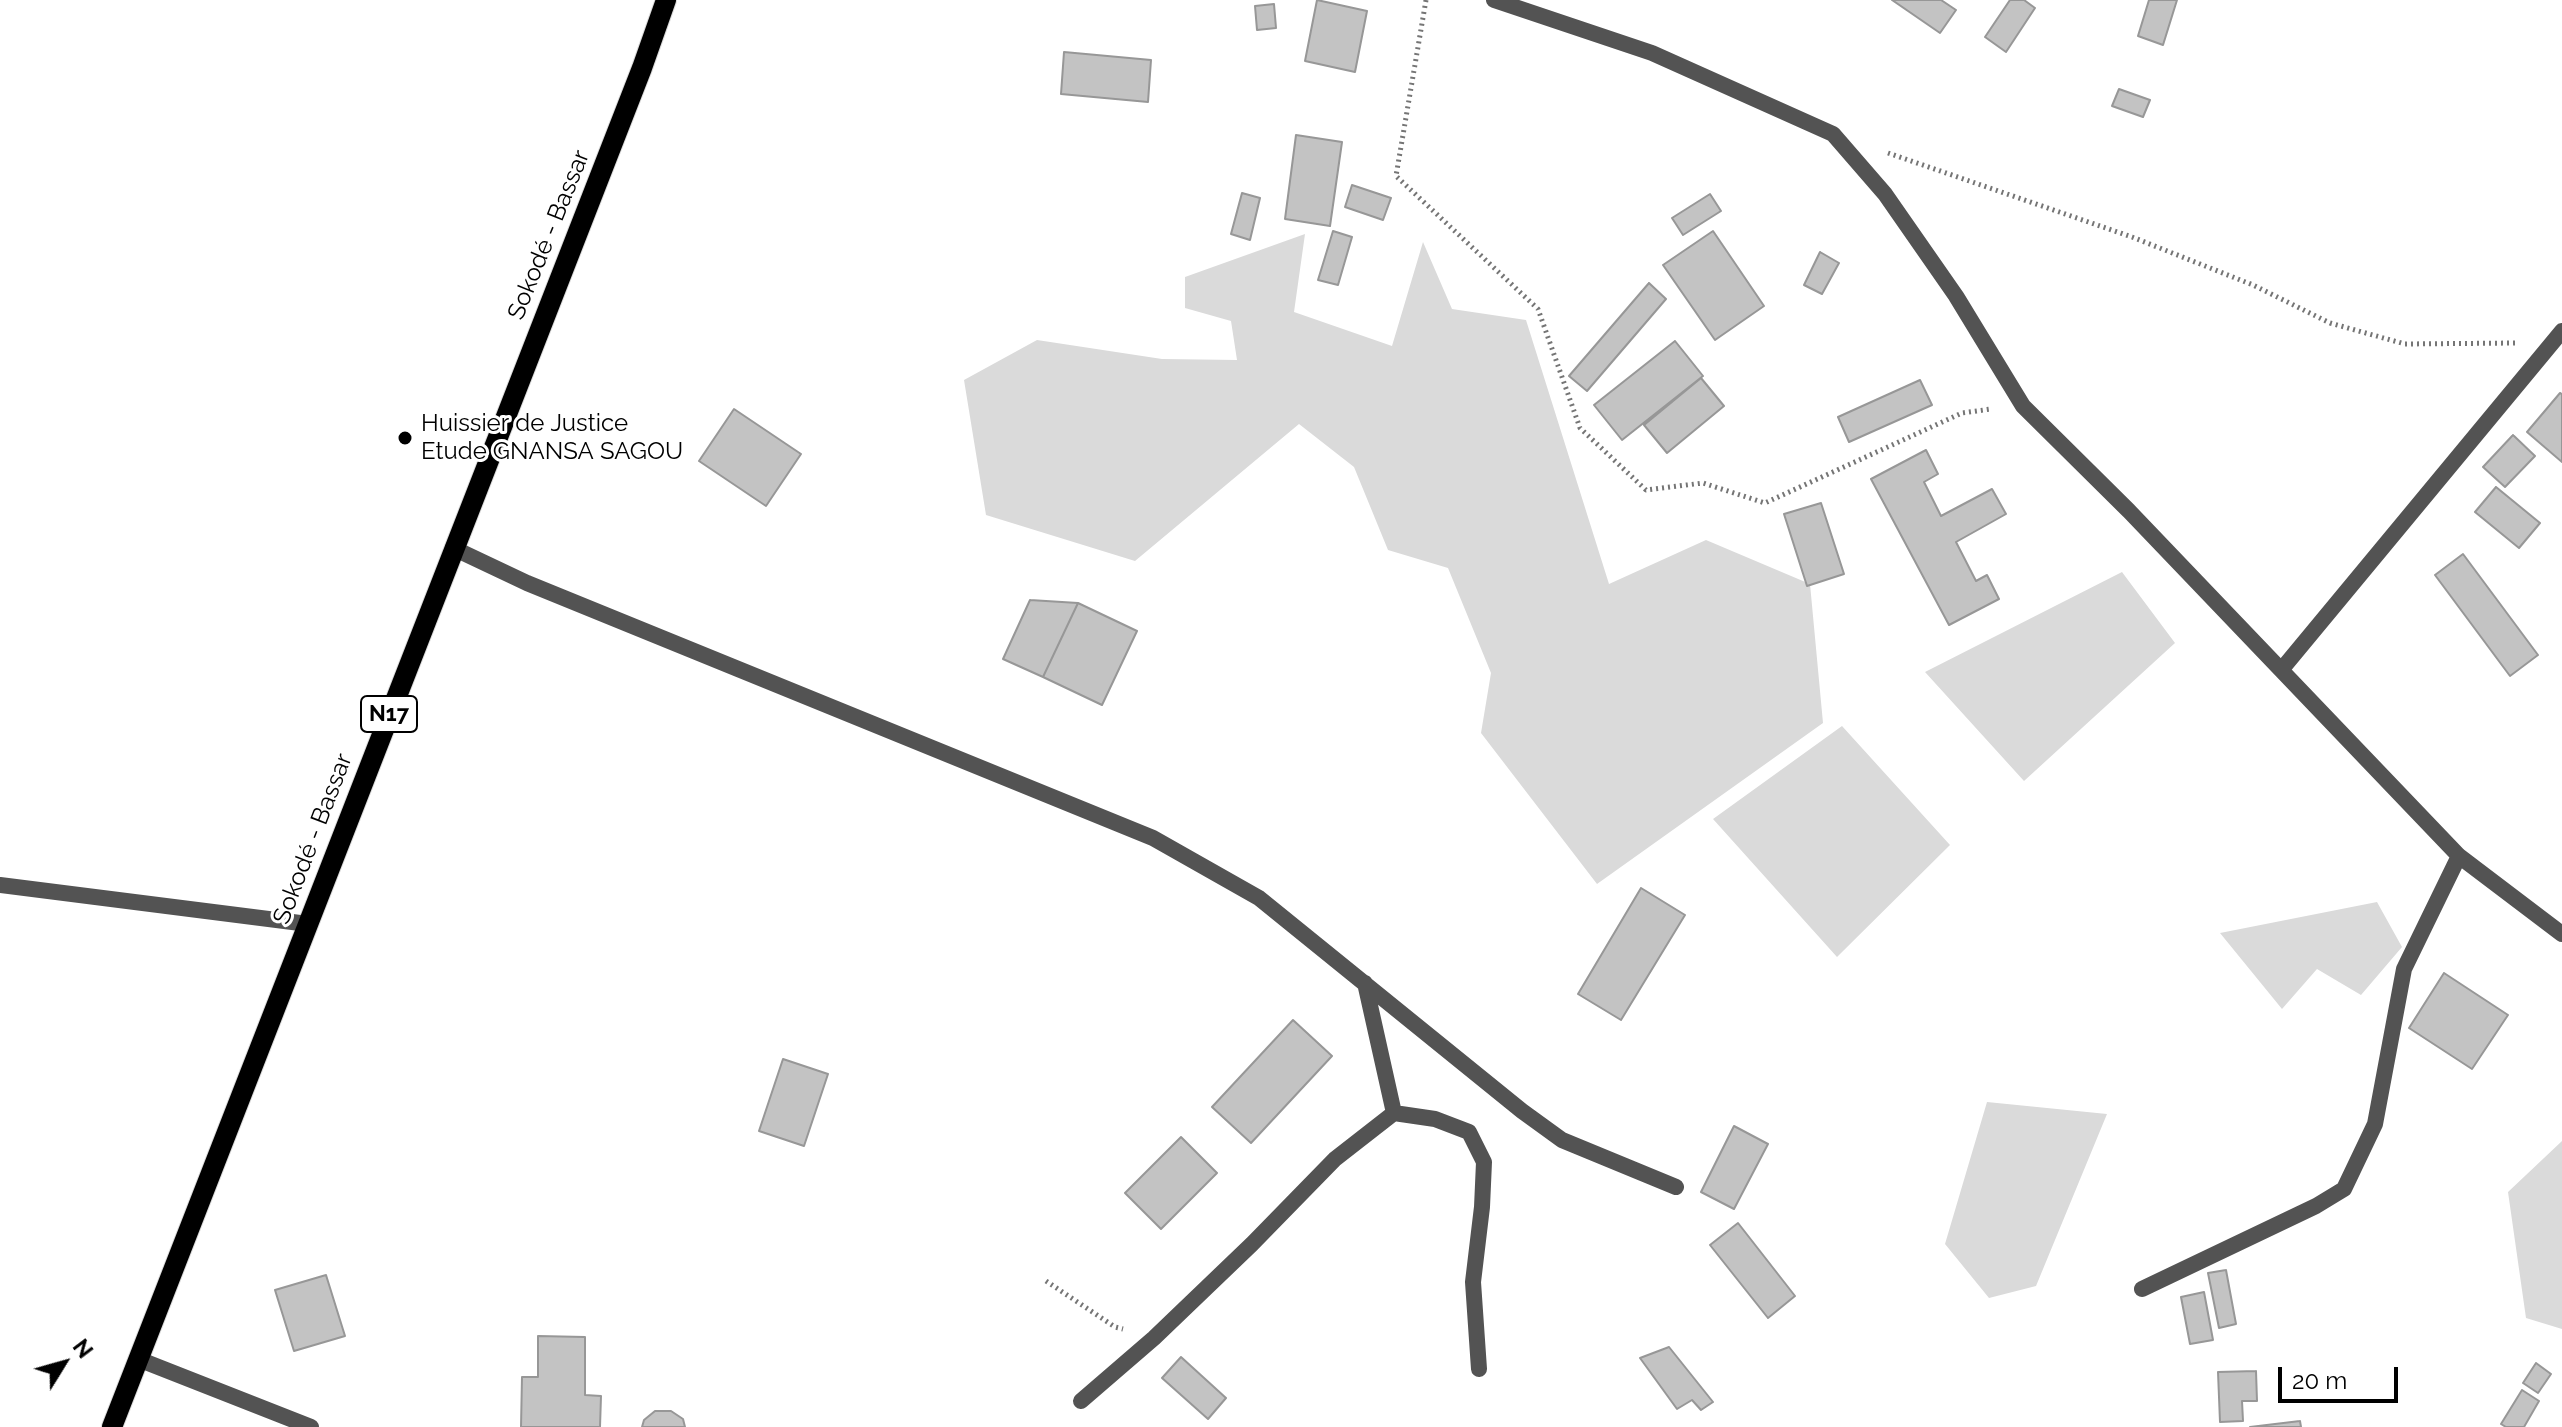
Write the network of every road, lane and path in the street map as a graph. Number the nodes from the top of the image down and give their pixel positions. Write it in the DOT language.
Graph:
graph roads {
  1 [pos="666,0"];
  2 [pos="1426,0"];
  3 [pos="1494,0"];
  4 [pos="1833,134"];
  5 [pos="2557,337"];
  6 [pos="2023,406"];
  7 [pos="453,548"];
  8 [pos="2282,669"];
  9 [pos="2459,856"];
  10 [pos="0,885"];
  11 [pos="308,924"];
  12 [pos="2562,934"];
  13 [pos="1365,983"];
  14 [pos="1394,1113"];
  15 [pos="1676,1187"];
  16 [pos="1046,1281"];
  17 [pos="2142,1289"];
  18 [pos="1154,1338"];
  19 [pos="138,1359"];
  20 [pos="1479,1369"];
  21 [pos="1081,1401"];
  22 [pos="112,1427"];
  23 [pos="311,1427"];
  1 -- 7 [label="main road, Sokodé - Bassar / N17"];
  2 -- 6 [label="path"];
  3 -- 4 [label="street"];
  4 -- 5 [label="path"];
  4 -- 6 [label="street"];
  5 -- 8 [label="street"];
  6 -- 8 [label="street"];
  7 -- 11 [label="main road, Sokodé - Bassar / N17"];
  7 -- 13 [label="street"];
  8 -- 9 [label="street"];
  9 -- 12 [label="street"];
  9 -- 17 [label="street"];
  10 -- 11 [label="street"];
  11 -- 19 [label="main road, Sokodé - Bassar / N17"];
  13 -- 14 [label="street"];
  13 -- 15 [label="street"];
  14 -- 18 [label="street"];
  14 -- 20 [label="street"];
  16 -- 18 [label="path"];
  18 -- 21 [label="street"];
  19 -- 22 [label="main road, Sokodé - Bassar / N17"];
  19 -- 23 [label="street"];
}
